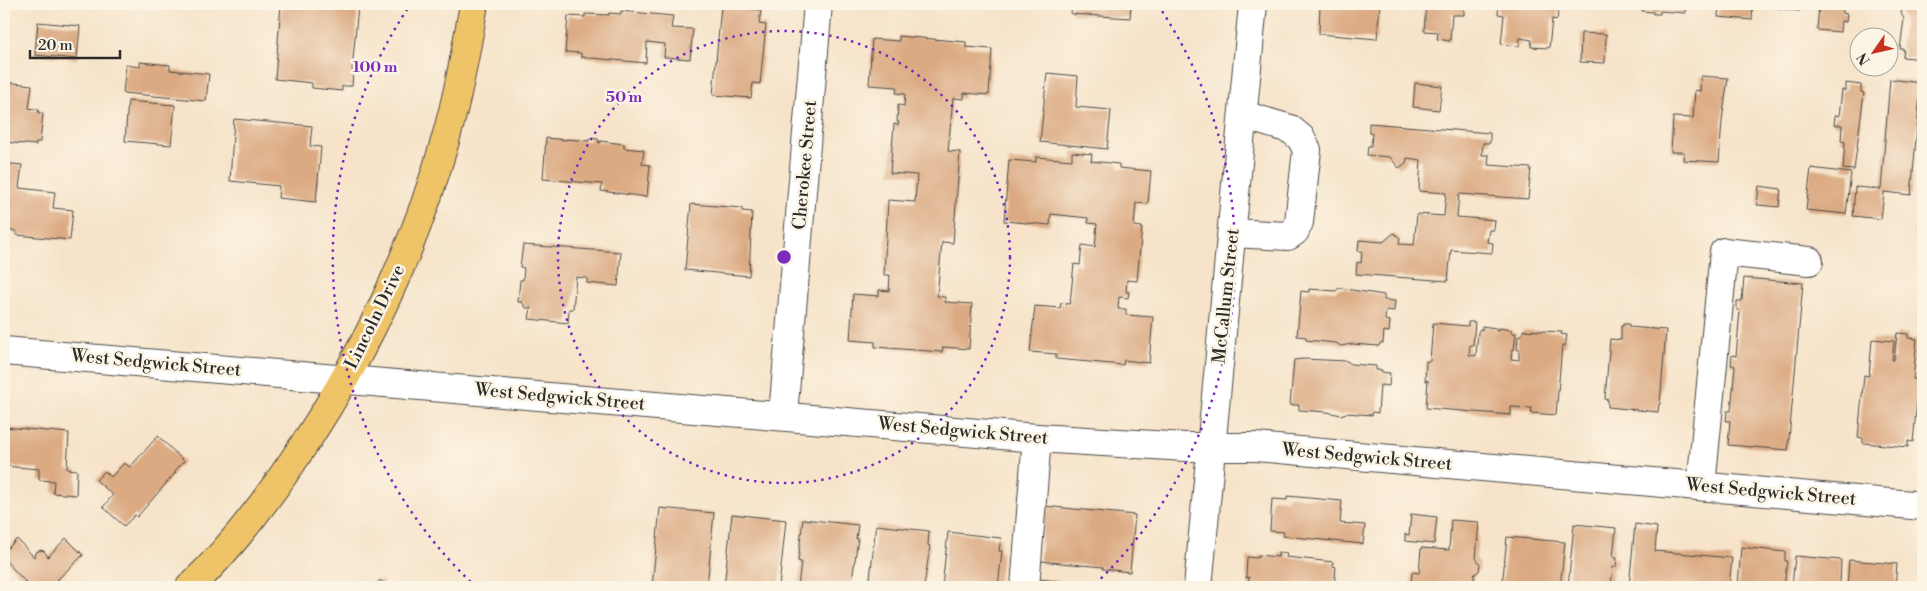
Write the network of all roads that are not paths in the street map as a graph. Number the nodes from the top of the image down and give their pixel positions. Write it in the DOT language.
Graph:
graph roads {
  1 [pos="474,4"];
  2 [pos="818,4"];
  3 [pos="1253,4"];
  4 [pos="1243,115"];
  5 [pos="1232,233"];
  6 [pos="1809,261"];
  7 [pos="4,351"];
  8 [pos="345,380"];
  9 [pos="783,416"];
  10 [pos="1037,438"];
  11 [pos="1211,446"];
  12 [pos="1701,486"];
  13 [pos="1923,506"];
  14 [pos="190,587"];
  15 [pos="1024,587"];
  16 [pos="1198,587"];
  1 -- 8 [label="main road, Lincoln Drive"];
  2 -- 9 [label="street, Cherokee Street"];
  3 -- 4 [label="street, McCallum Street"];
  4 -- 5 [label="street, McCallum Street"];
  4 -- 5 [label="street"];
  5 -- 11 [label="street, McCallum Street"];
  6 -- 12 [label="street"];
  7 -- 8 [label="street, West Sedgwick Street"];
  8 -- 9 [label="street, West Sedgwick Street"];
  8 -- 14 [label="main road, Lincoln Drive"];
  9 -- 10 [label="street, West Sedgwick Street"];
  10 -- 11 [label="street, West Sedgwick Street"];
  10 -- 15 [label="street"];
  11 -- 12 [label="street, West Sedgwick Street"];
  11 -- 16 [label="street, McCallum Street"];
  12 -- 13 [label="street, West Sedgwick Street"];
}
